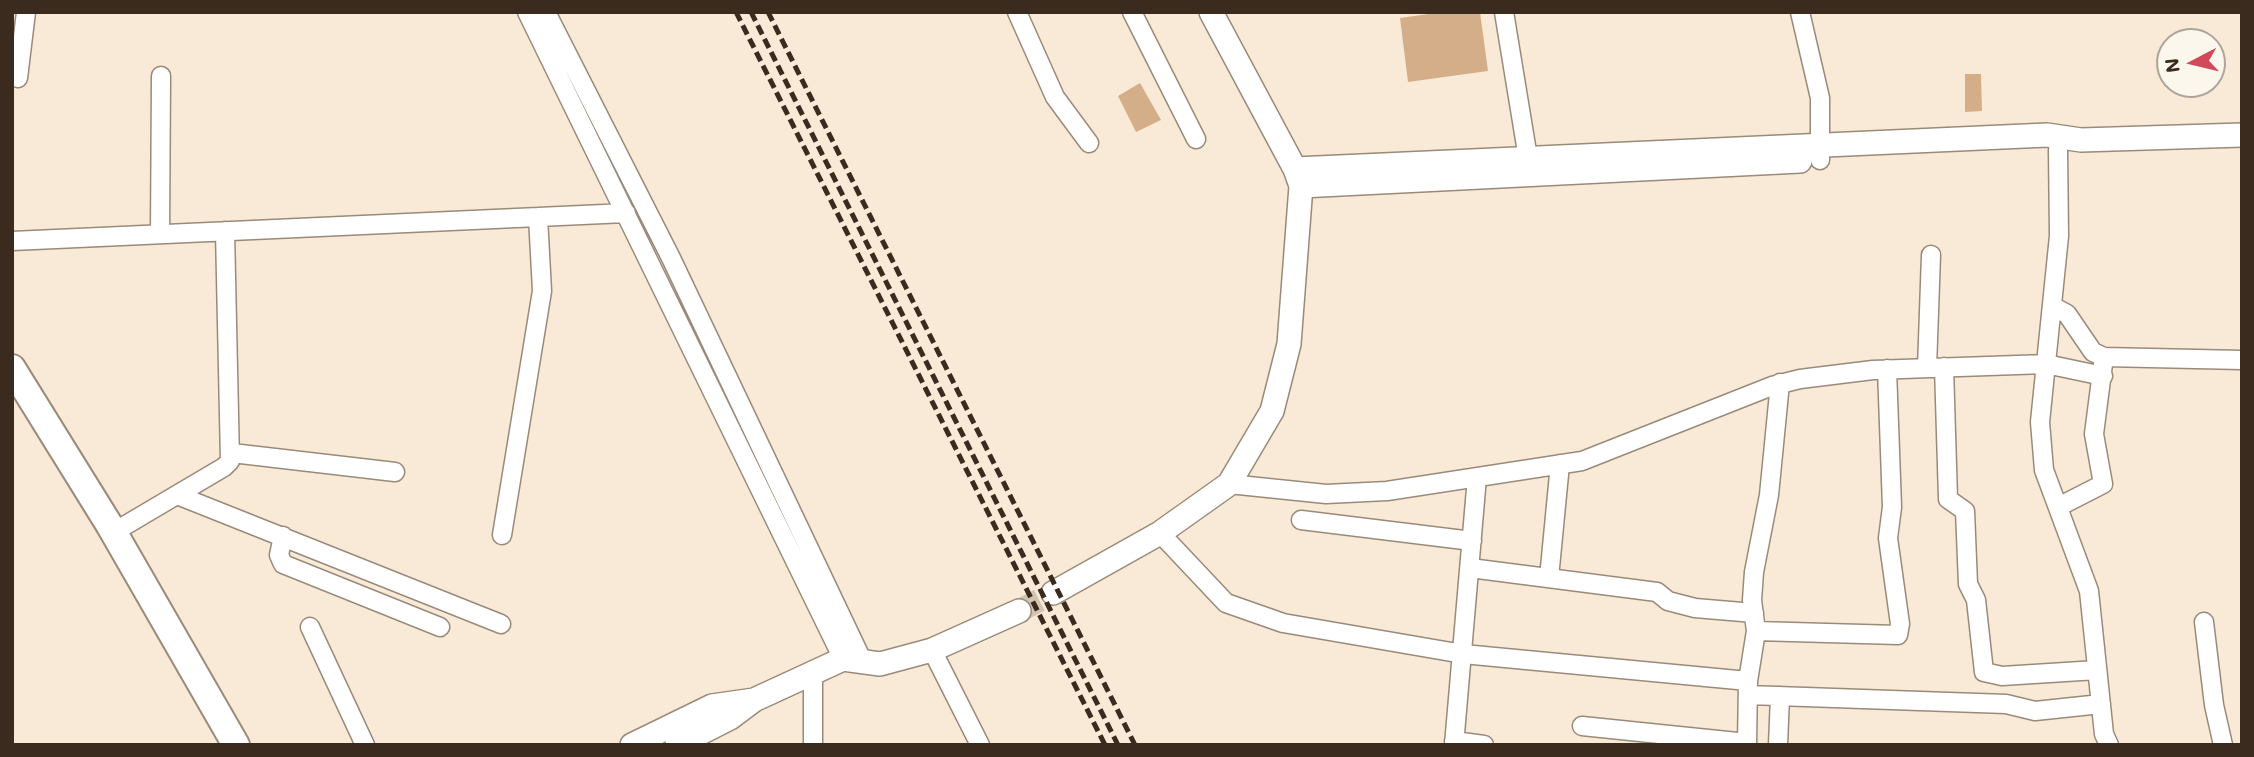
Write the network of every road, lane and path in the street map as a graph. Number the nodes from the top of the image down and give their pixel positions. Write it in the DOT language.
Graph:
graph roads {
  1 [pos="26,12"];
  2 [pos="527,12"];
  3 [pos="546,12"];
  4 [pos="1017,12"];
  5 [pos="1132,12"];
  6 [pos="1211,12"];
  7 [pos="1504,12"];
  8 [pos="1800,12"];
  9 [pos="161,76"];
  10 [pos="18,78"];
  11 [pos="2242,135"];
  12 [pos="1196,139"];
  13 [pos="2081,140"];
  14 [pos="1089,143"];
  15 [pos="2058,150"];
  16 [pos="1820,152"];
  17 [pos="1528,158"];
  18 [pos="1298,177"];
  19 [pos="626,213"];
  20 [pos="538,217"];
  21 [pos="225,231"];
  22 [pos="160,234"];
  23 [pos="12,241"];
  24 [pos="1931,255"];
  25 [pos="2052,306"];
  26 [pos="2104,357"];
  27 [pos="2242,360"];
  28 [pos="2046,365"];
  29 [pos="12,368"];
  30 [pos="1936,368"];
  31 [pos="1887,369"];
  32 [pos="2103,376"];
  33 [pos="1780,383"];
  34 [pos="232,453"];
  35 [pos="1560,464"];
  36 [pos="394,472"];
  37 [pos="1477,477"];
  38 [pos="1229,484"];
  39 [pos="177,495"];
  40 [pos="2057,507"];
  41 [pos="1301,520"];
  42 [pos="114,532"];
  43 [pos="1160,533"];
  44 [pos="502,535"];
  45 [pos="283,536"];
  46 [pos="1472,541"];
  47 [pos="1470,568"];
  48 [pos="1549,578"];
  49 [pos="1053,593"];
  50 [pos="1019,611"];
  51 [pos="1755,622"];
  52 [pos="2204,622"];
  53 [pos="501,624"];
  54 [pos="310,627"];
  55 [pos="440,627"];
  56 [pos="932,650"];
  57 [pos="1463,654"];
  58 [pos="853,661"];
  59 [pos="2097,670"];
  60 [pos="813,673"];
  61 [pos="1748,688"];
  62 [pos="1780,696"];
  63 [pos="754,700"];
  64 [pos="2101,704"];
  65 [pos="1582,726"];
  66 [pos="1454,743"];
  67 [pos="1747,744"];
  68 [pos="236,745"];
  69 [pos="365,745"];
  70 [pos="632,745"];
  71 [pos="677,745"];
  72 [pos="813,745"];
  73 [pos="981,745"];
  74 [pos="1484,745"];
  75 [pos="1778,745"];
  76 [pos="2109,745"];
  77 [pos="2223,745"];
  1 -- 10 [label="street"];
  2 -- 19 [label="street"];
  3 -- 58 [label="street"];
  4 -- 14 [label="street"];
  5 -- 12 [label="street"];
  6 -- 18 [label="main road"];
  7 -- 17 [label="street"];
  8 -- 16 [label="street"];
  9 -- 22 [label="street"];
  11 -- 13 [label="main road"];
  13 -- 15 [label="main road"];
  13 -- 16 [label="main road"];
  15 -- 16 [label="main road"];
  15 -- 25 [label="street"];
  16 -- 17 [label="main road"];
  16 -- 18 [label="main road"];
  17 -- 18 [label="main road"];
  18 -- 38 [label="main road"];
  19 -- 20 [label="street"];
  19 -- 58 [label="street"];
  20 -- 21 [label="street"];
  20 -- 44 [label="street"];
  21 -- 22 [label="street"];
  21 -- 34 [label="street"];
  22 -- 23 [label="street"];
  24 -- 30 [label="street"];
  25 -- 26 [label="street"];
  25 -- 28 [label="street"];
  26 -- 27 [label="street"];
  26 -- 32 [label="street"];
  28 -- 30 [label="street"];
  28 -- 32 [label="street"];
  28 -- 40 [label="street"];
  29 -- 42 [label="highway"];
  30 -- 31 [label="street"];
  30 -- 59 [label="street"];
  31 -- 33 [label="street"];
  31 -- 51 [label="street"];
  32 -- 40 [label="street"];
  33 -- 35 [label="street"];
  33 -- 51 [label="street"];
  34 -- 36 [label="street"];
  34 -- 39 [label="street"];
  35 -- 37 [label="street"];
  35 -- 48 [label="street"];
  37 -- 38 [label="street"];
  37 -- 46 [label="street"];
  38 -- 43 [label="main road"];
  39 -- 42 [label="street"];
  39 -- 45 [label="street"];
  40 -- 59 [label="street"];
  41 -- 46 [label="street"];
  42 -- 68 [label="highway"];
  43 -- 49 [label="main road"];
  43 -- 57 [label="street"];
  45 -- 53 [label="street"];
  45 -- 55 [label="street"];
  46 -- 47 [label="street"];
  47 -- 48 [label="street"];
  47 -- 57 [label="street"];
  48 -- 51 [label="street"];
  50 -- 56 [label="main road"];
  51 -- 61 [label="street"];
  52 -- 77 [label="street"];
  54 -- 69 [label="street"];
  56 -- 58 [label="main road"];
  56 -- 73 [label="street"];
  57 -- 61 [label="street"];
  57 -- 66 [label="street"];
  58 -- 60 [label="main road"];
  59 -- 64 [label="street"];
  60 -- 63 [label="main road"];
  60 -- 72 [label="street"];
  61 -- 62 [label="street"];
  61 -- 67 [label="street"];
  62 -- 64 [label="street"];
  62 -- 75 [label="street"];
  63 -- 70 [label="main road"];
  63 -- 71 [label="main road"];
  64 -- 76 [label="street"];
  65 -- 67 [label="street"];
  66 -- 74 [label="street"];
}
